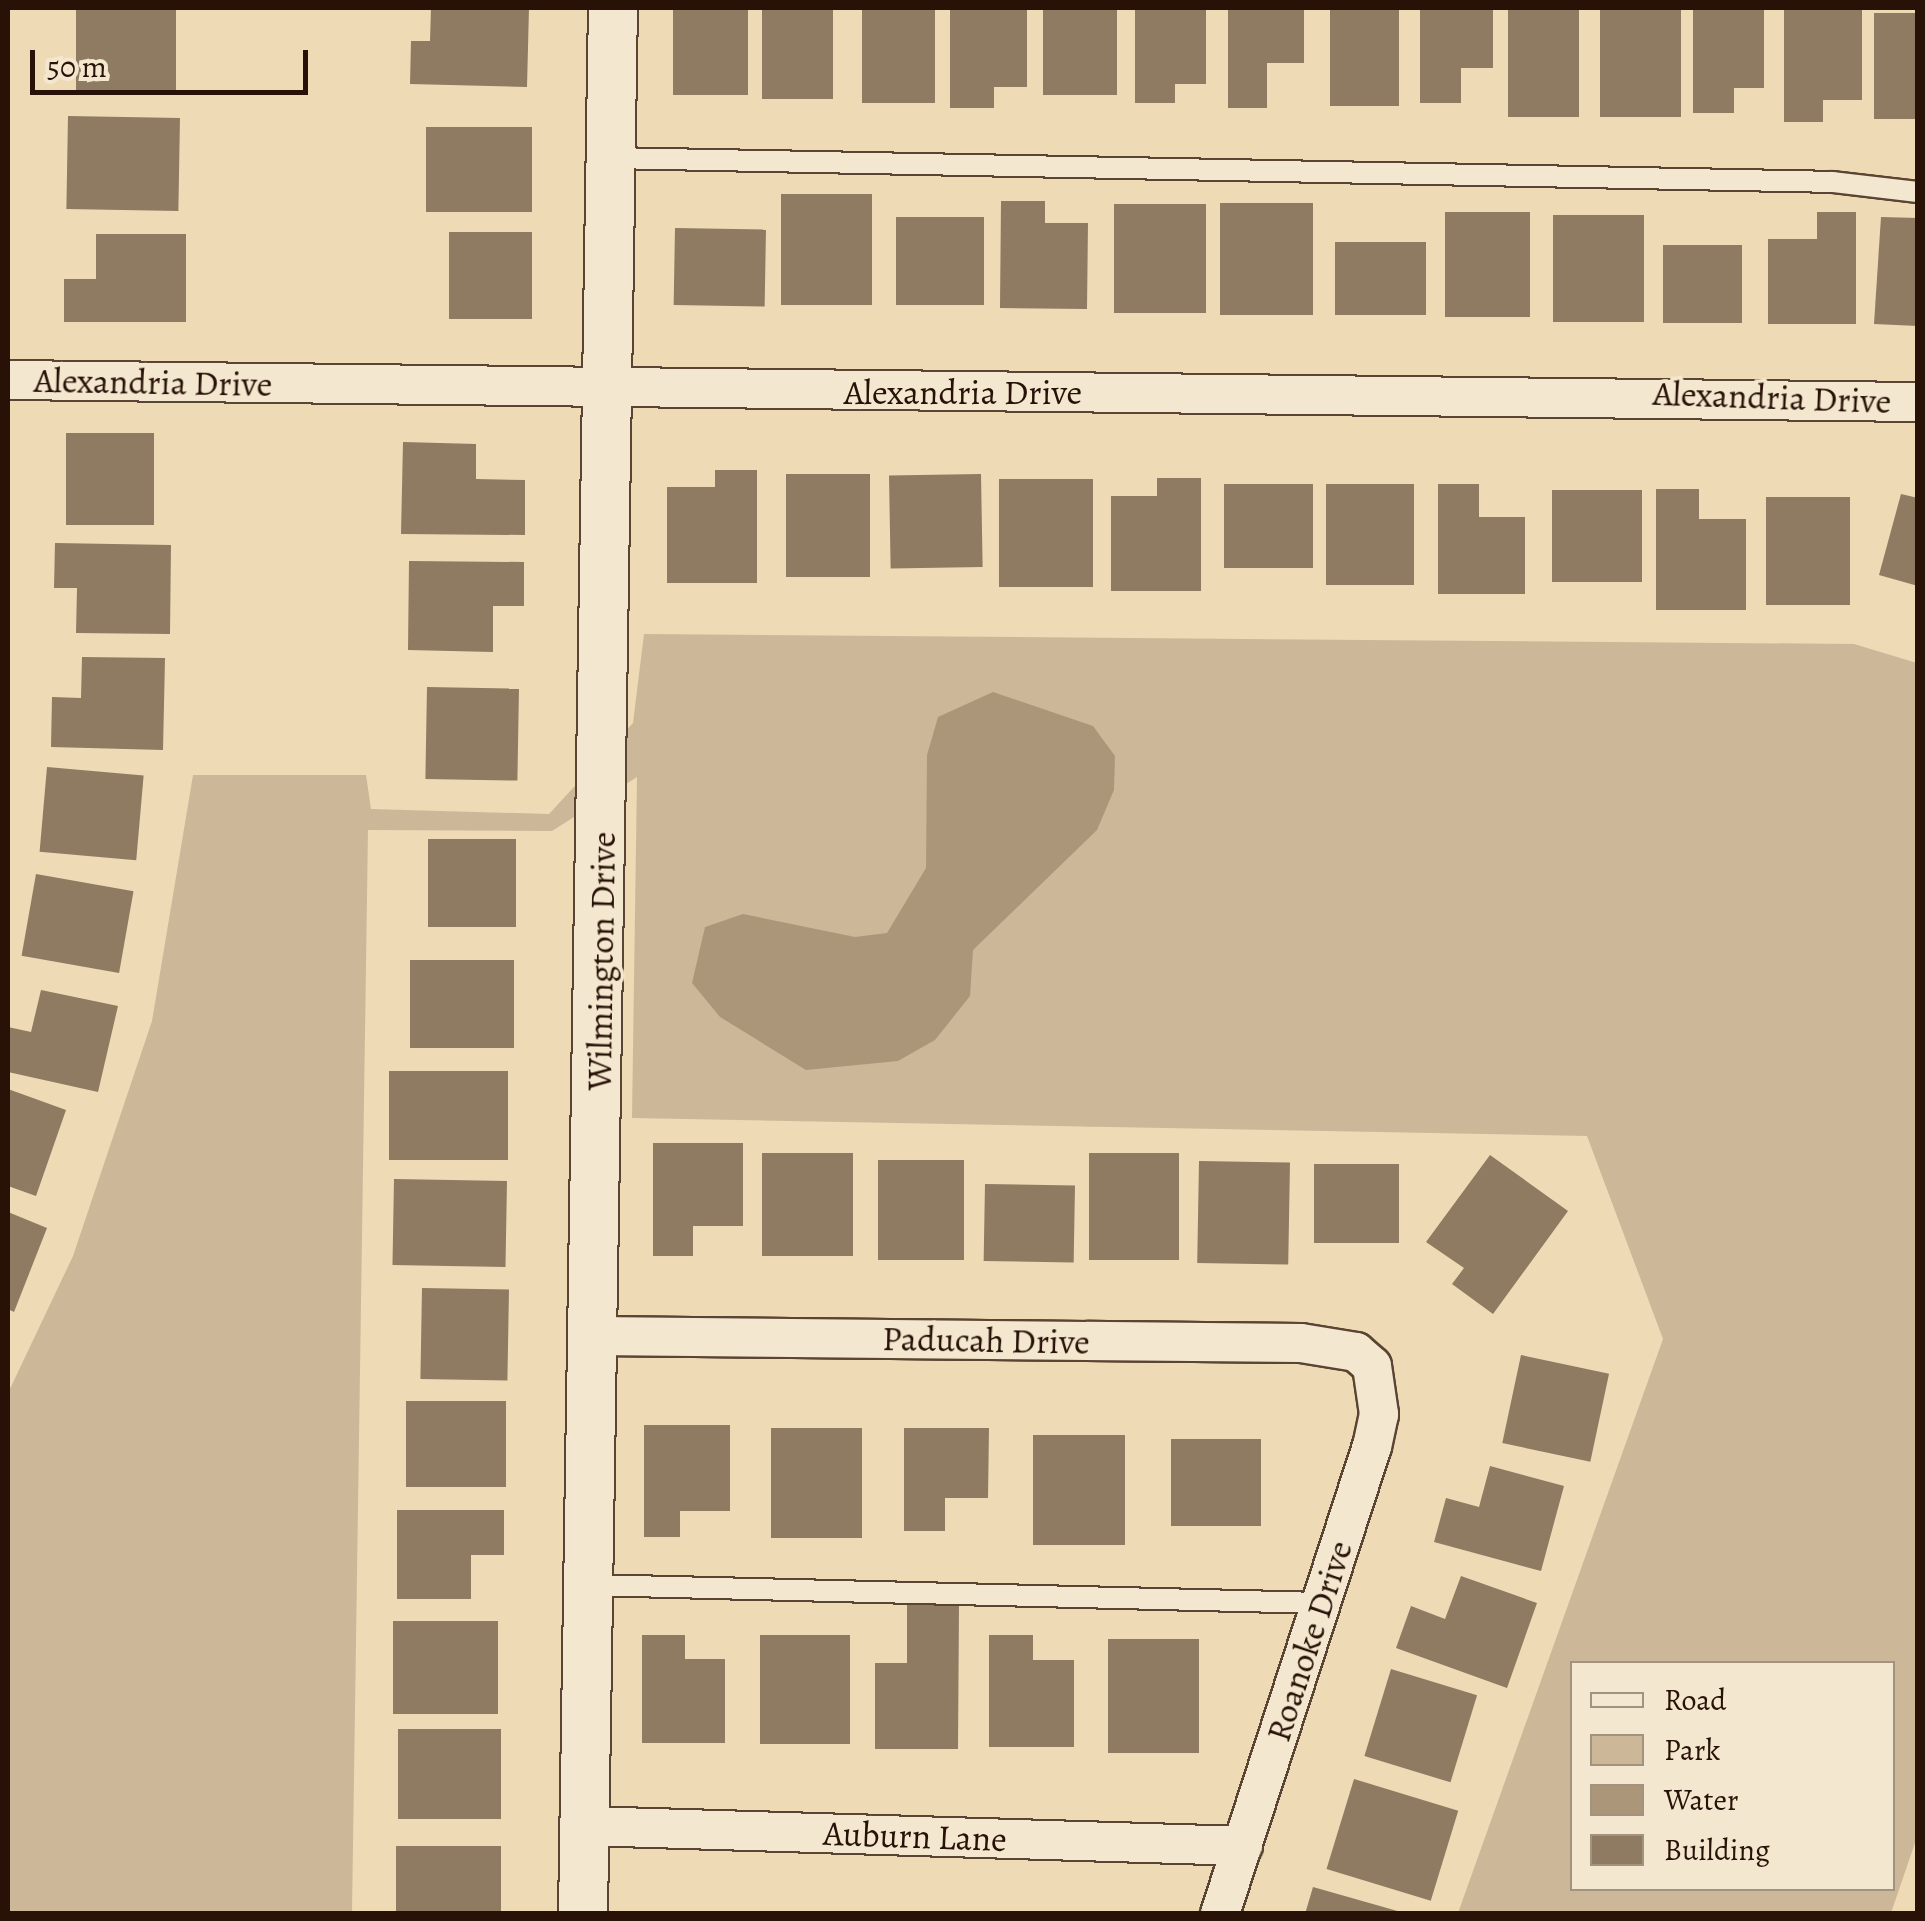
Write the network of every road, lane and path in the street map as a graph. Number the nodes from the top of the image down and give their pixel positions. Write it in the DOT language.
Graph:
graph roads {
  1 [pos="613,8"];
  2 [pos="610,158"];
  3 [pos="1918,192"];
  4 [pos="8,380"];
  5 [pos="607,391"];
  6 [pos="1918,402"];
  7 [pos="595,1336"];
  8 [pos="1372,1366"];
  9 [pos="590,1586"];
  10 [pos="1321,1603"];
  11 [pos="586,1826"];
  12 [pos="1243,1846"];
  13 [pos="583,1914"];
  14 [pos="1220,1914"];
  1 -- 2 [label="street, Wilmington Drive"];
  2 -- 3 [label="lane"];
  2 -- 5 [label="street, Wilmington Drive"];
  4 -- 5 [label="street, Alexandria Drive"];
  5 -- 6 [label="street, Alexandria Drive"];
  5 -- 7 [label="street, Wilmington Drive"];
  7 -- 8 [label="street, Paducah Drive"];
  7 -- 9 [label="street, Wilmington Drive"];
  8 -- 10 [label="street, Roanoke Drive"];
  9 -- 10 [label="lane"];
  9 -- 11 [label="street, Wilmington Drive"];
  10 -- 12 [label="street, Roanoke Drive"];
  11 -- 12 [label="street, Auburn Lane"];
  11 -- 13 [label="street, Wilmington Drive"];
  12 -- 14 [label="street, Roanoke Drive"];
}
